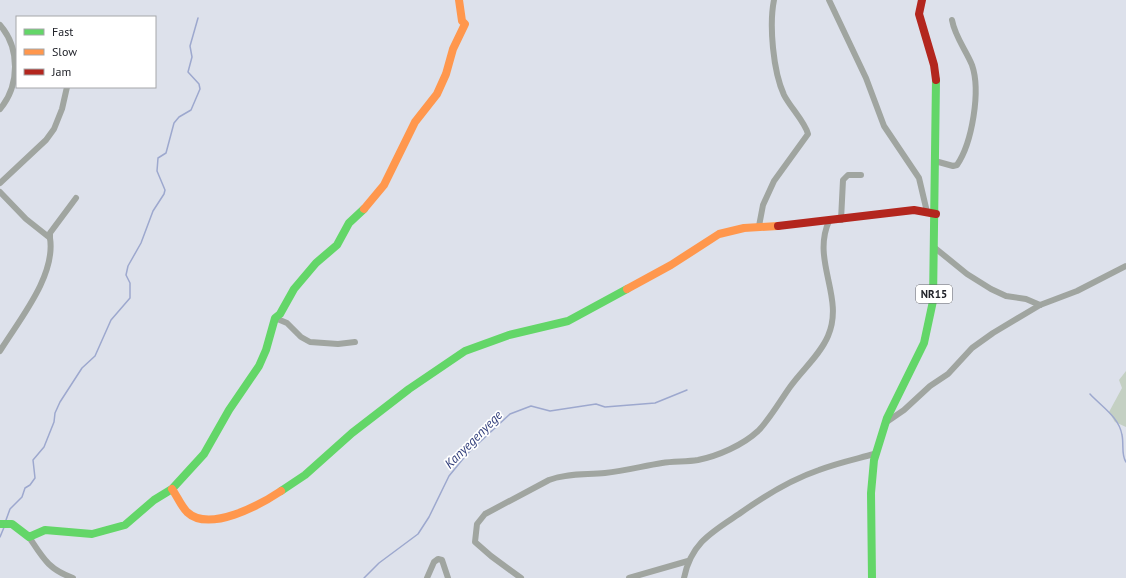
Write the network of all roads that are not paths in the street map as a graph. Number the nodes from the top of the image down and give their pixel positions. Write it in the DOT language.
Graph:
graph roads {
  1 [pos="459,0"];
  2 [pos="774,0"];
  3 [pos="829,0"];
  4 [pos="922,0"];
  5 [pos="952,20"];
  6 [pos="0,25"];
  7 [pos="67,88"];
  8 [pos="0,109"];
  9 [pos="935,161"];
  10 [pos="861,175"];
  11 [pos="0,183"];
  12 [pos="0,192"];
  13 [pos="76,198"];
  14 [pos="931,213"];
  15 [pos="841,220"];
  16 [pos="829,221"];
  17 [pos="759,226"];
  18 [pos="50,238"];
  19 [pos="936,248"];
  20 [pos="1126,266"];
  21 [pos="1040,305"];
  22 [pos="275,318"];
  23 [pos="354,342"];
  24 [pos="0,351"];
  25 [pos="883,424"];
  26 [pos="874,454"];
  27 [pos="172,489"];
  28 [pos="0,524"];
  29 [pos="29,537"];
  30 [pos="688,560"];
  31 [pos="73,578"];
  32 [pos="427,578"];
  33 [pos="448,578"];
  34 [pos="521,578"];
  35 [pos="629,578"];
  36 [pos="684,578"];
  37 [pos="872,578"];
  1 -- 22 [label="main road"];
  2 -- 17 [label="street"];
  3 -- 14 [label="street"];
  4 -- 9 [label="main road, NR15"];
  5 -- 9 [label="street"];
  6 -- 8 [label="street"];
  7 -- 11 [label="street"];
  9 -- 14 [label="main road, NR15"];
  10 -- 15 [label="street"];
  12 -- 18 [label="street"];
  13 -- 18 [label="street"];
  14 -- 15 [label="main road"];
  14 -- 19 [label="main road, NR15"];
  15 -- 16 [label="main road"];
  16 -- 17 [label="main road"];
  16 -- 34 [label="street"];
  17 -- 27 [label="main road"];
  18 -- 24 [label="street"];
  19 -- 21 [label="street"];
  19 -- 25 [label="main road, NR15"];
  20 -- 21 [label="street"];
  21 -- 25 [label="street"];
  22 -- 23 [label="street"];
  22 -- 27 [label="main road"];
  25 -- 26 [label="main road, NR15"];
  26 -- 30 [label="street"];
  26 -- 37 [label="main road, NR15"];
  27 -- 29 [label="main road"];
  28 -- 29 [label="main road"];
  29 -- 31 [label="street"];
  30 -- 35 [label="street"];
  30 -- 36 [label="street"];
  32 -- 33 [label="street"];
}
